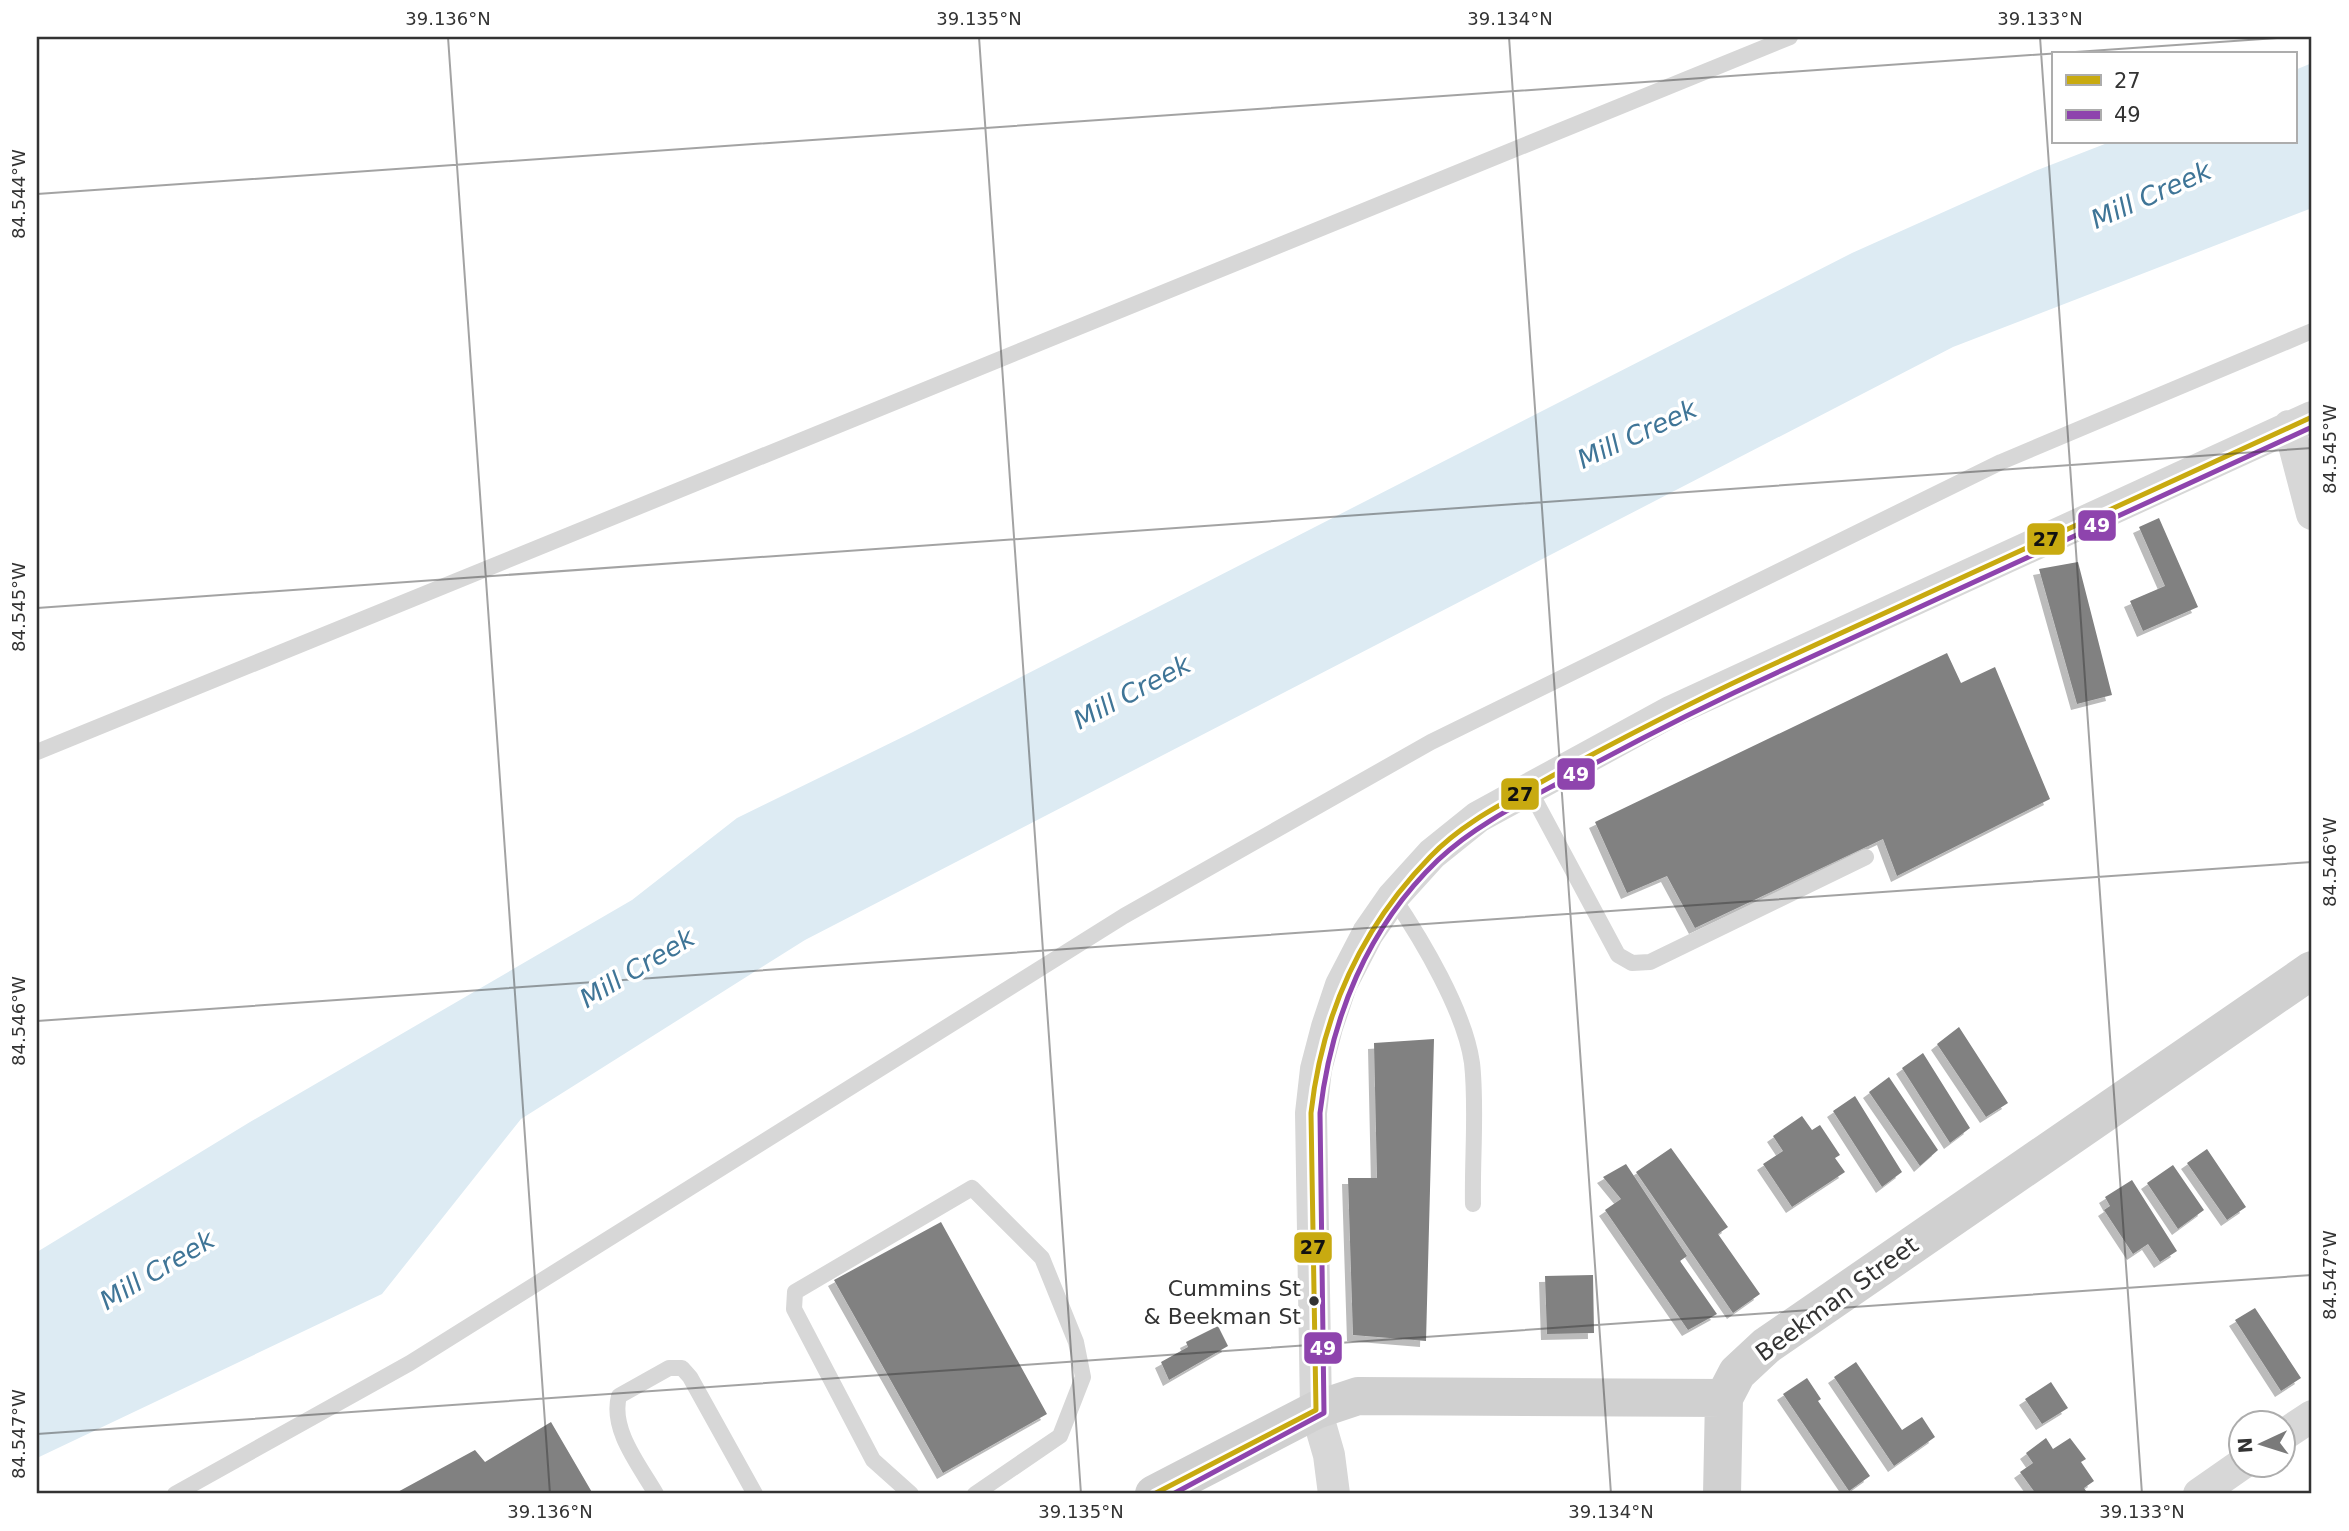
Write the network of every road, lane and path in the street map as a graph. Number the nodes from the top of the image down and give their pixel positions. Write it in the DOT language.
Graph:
graph roads {
  1 [pos="1790,37"];
  2 [pos="2312,331"];
  3 [pos="2301,421"];
  4 [pos="2312,514"];
  5 [pos="37,752"];
  6 [pos="1528,787"];
  7 [pos="1866,858"];
  8 [pos="1394,897"];
  9 [pos="2312,970"];
  10 [pos="1473,1204"];
  11 [pos="1724,1398"];
  12 [pos="1316,1410"];
  13 [pos="2312,1416"];
  14 [pos="2296,1427"];
  15 [pos="2226,1476"];
  16 [pos="175,1494"];
  17 [pos="656,1494"];
  18 [pos="755,1494"];
  19 [pos="911,1494"];
  20 [pos="975,1494"];
  21 [pos="1154,1494"];
  22 [pos="1334,1494"];
  23 [pos="1722,1494"];
  24 [pos="2199,1494"];
  1 -- 5 [label="lane"];
  2 -- 16 [label="lane"];
  3 -- 4 [label="street"];
  3 -- 6 [label="street"];
  6 -- 7 [label="lane"];
  6 -- 8 [label="street"];
  8 -- 10 [label="lane"];
  8 -- 12 [label="street"];
  9 -- 11 [label="main road, Beekman Street"];
  11 -- 12 [label="main road"];
  11 -- 23 [label="main road"];
  12 -- 21 [label="main road"];
  12 -- 22 [label="street"];
  13 -- 14 [label="street"];
  15 -- 24 [label="street"];
  17 -- 18 [label="lane"];
  19 -- 20 [label="lane"];
}
